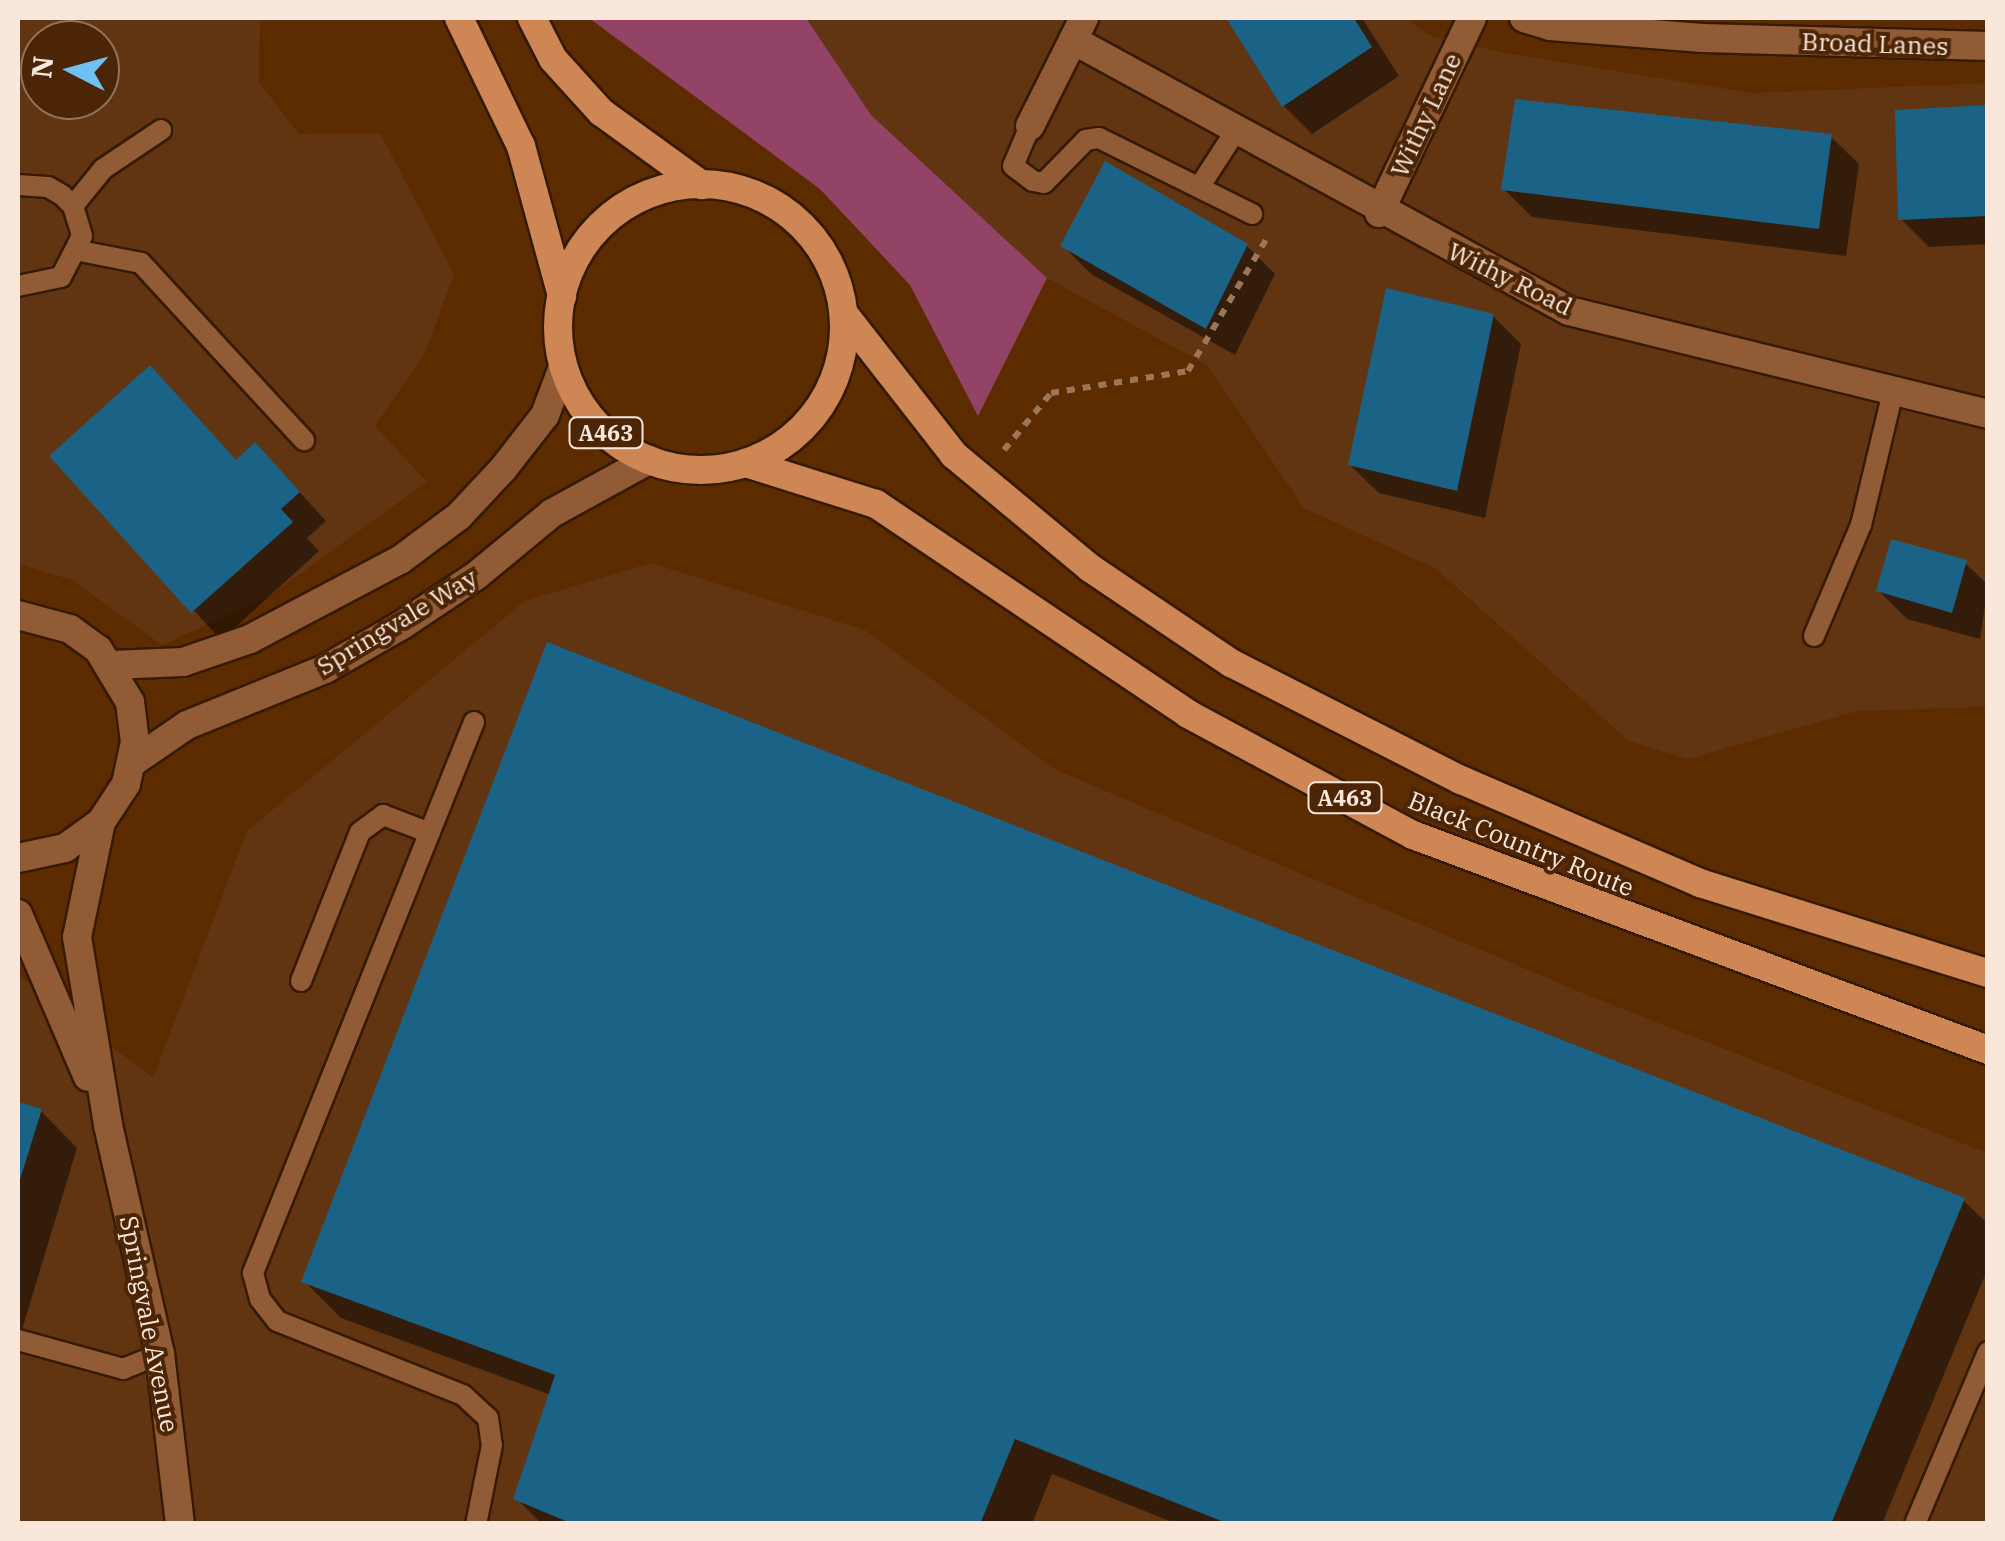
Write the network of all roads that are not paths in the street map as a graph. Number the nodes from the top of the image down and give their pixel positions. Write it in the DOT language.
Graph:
graph roads {
  1 [pos="459,18"];
  2 [pos="532,18"];
  3 [pos="1472,18"];
  4 [pos="1524,18"];
  5 [pos="1077,25"];
  6 [pos="1988,46"];
  7 [pos="1030,126"];
  8 [pos="161,130"];
  9 [pos="1235,132"];
  10 [pos="702,185"];
  11 [pos="18,186"];
  12 [pos="1200,186"];
  13 [pos="74,206"];
  14 [pos="1380,213"];
  15 [pos="1252,214"];
  16 [pos="80,251"];
  17 [pos="18,286"];
  18 [pos="562,296"];
  19 [pos="844,314"];
  20 [pos="563,367"];
  21 [pos="1893,392"];
  22 [pos="1988,414"];
  23 [pos="304,440"];
  24 [pos="649,460"];
  25 [pos="746,463"];
  26 [pos="19,613"];
  27 [pos="1814,636"];
  28 [pos="111,664"];
  29 [pos="474,722"];
  30 [pos="133,762"];
  31 [pos="100,822"];
  32 [pos="430,832"];
  33 [pos="18,858"];
  34 [pos="18,914"];
  35 [pos="1988,974"];
  36 [pos="301,981"];
  37 [pos="1988,1050"];
  38 [pos="108,1125"];
  39 [pos="18,1340"];
  40 [pos="1988,1352"];
  41 [pos="160,1354"];
  42 [pos="180,1524"];
  43 [pos="476,1524"];
  44 [pos="1915,1524"];
  1 -- 18 [label="highway, A463"];
  2 -- 10 [label="highway, A463"];
  3 -- 14 [label="street, Withy Lane"];
  4 -- 6 [label="street, Broad Lanes"];
  5 -- 7 [label="street"];
  5 -- 9 [label="street, Withy Road"];
  7 -- 12 [label="lane"];
  8 -- 13 [label="lane"];
  9 -- 12 [label="lane"];
  9 -- 14 [label="street, Withy Road"];
  10 -- 18 [label="highway, A463"];
  10 -- 19 [label="highway, A463"];
  11 -- 13 [label="lane"];
  12 -- 15 [label="lane"];
  13 -- 16 [label="lane"];
  14 -- 21 [label="street, Withy Road"];
  16 -- 17 [label="lane"];
  16 -- 23 [label="lane"];
  18 -- 20 [label="highway, A463"];
  19 -- 25 [label="highway, A463"];
  19 -- 35 [label="highway, Black Country Route / A463"];
  20 -- 24 [label="highway, A463"];
  20 -- 28 [label="street, Springvale Way"];
  21 -- 22 [label="street, Withy Road"];
  21 -- 27 [label="lane"];
  24 -- 25 [label="highway, A463"];
  24 -- 30 [label="street, Springvale Way"];
  25 -- 37 [label="highway, Black Country Route / A463"];
  26 -- 28 [label="street"];
  28 -- 30 [label="street"];
  29 -- 32 [label="lane"];
  30 -- 31 [label="street"];
  31 -- 33 [label="street"];
  31 -- 38 [label="street, Springvale Avenue"];
  32 -- 36 [label="lane"];
  32 -- 43 [label="lane"];
  34 -- 38 [label="street, Springvale Avenue"];
  38 -- 41 [label="street, Springvale Avenue"];
  39 -- 41 [label="lane"];
  40 -- 44 [label="lane"];
  41 -- 42 [label="street, Springvale Avenue"];
}
